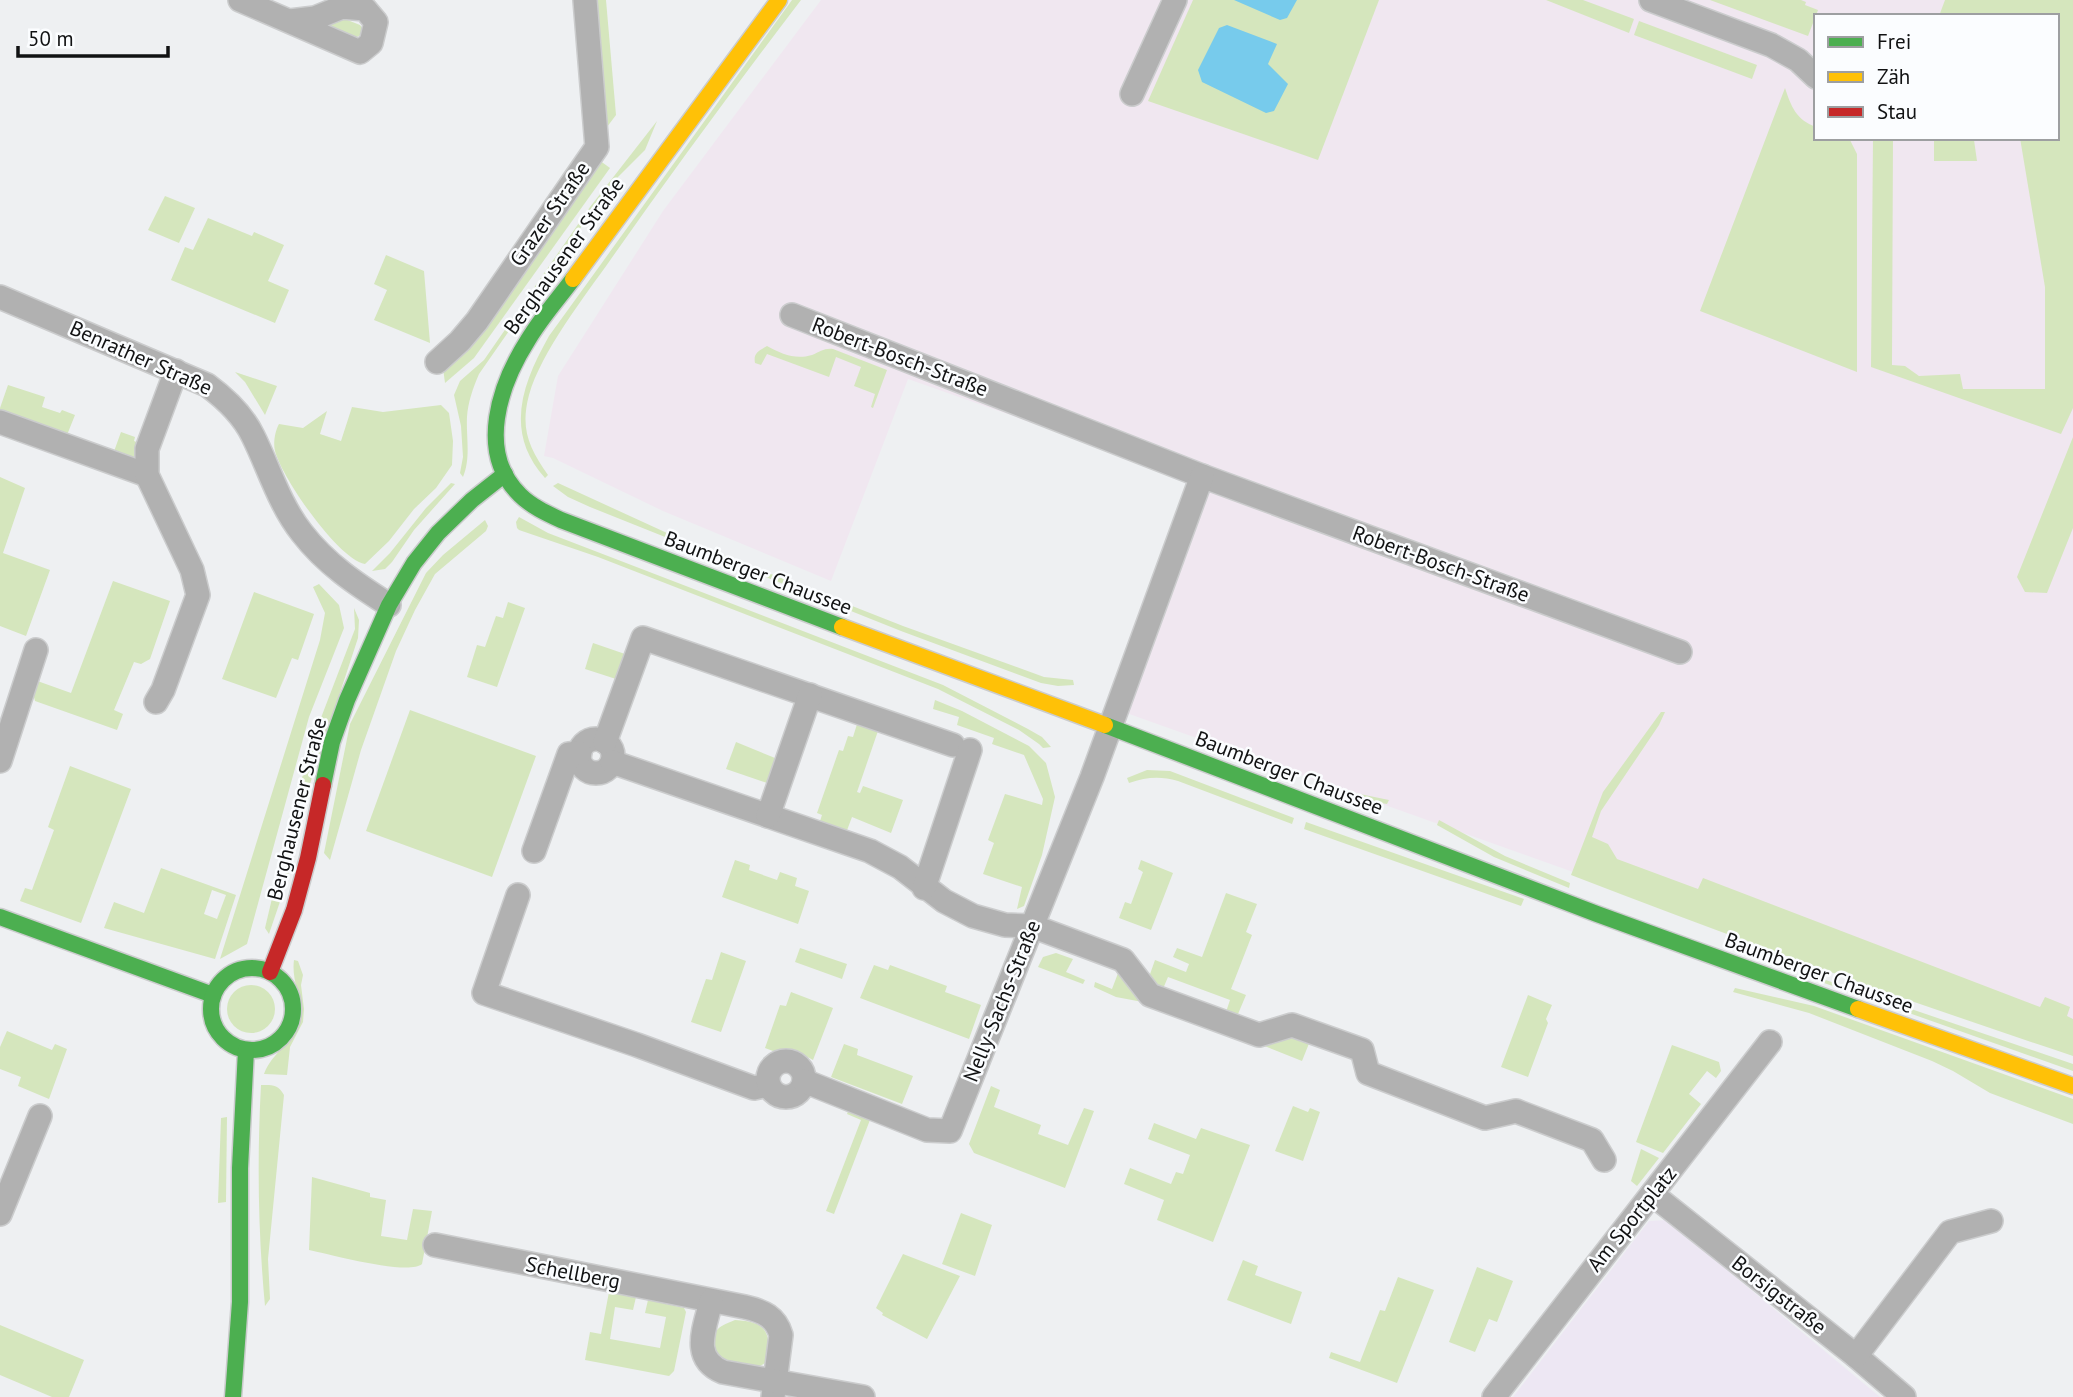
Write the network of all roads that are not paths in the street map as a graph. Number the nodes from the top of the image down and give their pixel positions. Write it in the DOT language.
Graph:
graph roads {
  1 [pos="240,0"];
  2 [pos="585,0"];
  3 [pos="779,0"];
  4 [pos="1175,0"];
  5 [pos="1651,0"];
  6 [pos="290,21"];
  7 [pos="1814,75"];
  8 [pos="1132,94"];
  9 [pos="0,297"];
  10 [pos="792,315"];
  11 [pos="437,362"];
  12 [pos="176,371"];
  13 [pos="0,422"];
  14 [pos="505,474"];
  15 [pos="147,475"];
  16 [pos="1202,476"];
  17 [pos="389,605"];
  18 [pos="36,650"];
  19 [pos="1680,652"];
  20 [pos="810,695"];
  21 [pos="156,702"];
  22 [pos="1109,726"];
  23 [pos="609,752"];
  24 [pos="0,761"];
  25 [pos="768,816"];
  26 [pos="534,851"];
  27 [pos="924,888"];
  28 [pos="518,895"];
  29 [pos="0,917"];
  30 [pos="1032,926"];
  31 [pos="270,972"];
  32 [pos="213,995"];
  33 [pos="1770,1042"];
  34 [pos="246,1050"];
  35 [pos="2073,1086"];
  36 [pos="40,1116"];
  37 [pos="1604,1160"];
  38 [pos="1652,1194"];
  39 [pos="0,1214"];
  40 [pos="1991,1221"];
  41 [pos="435,1245"];
  42 [pos="710,1301"];
  43 [pos="1856,1356"];
  44 [pos="774,1389"];
  45 [pos="233,1397"];
  46 [pos="863,1397"];
  47 [pos="1494,1397"];
  48 [pos="1904,1397"];
  1 -- 6 [label="street"];
  2 -- 11 [label="street, Grazer Straße"];
  3 -- 14 [label="street, Berghausener Straße"];
  4 -- 8 [label="street"];
  5 -- 7 [label="street"];
  9 -- 12 [label="street, Benrather Straße"];
  10 -- 16 [label="street, Robert-Bosch-Straße"];
  12 -- 15 [label="street"];
  12 -- 17 [label="street, Benrather Straße"];
  13 -- 15 [label="street"];
  14 -- 17 [label="street, Berghausener Straße"];
  14 -- 22 [label="street, Baumberger Chaussee"];
  15 -- 21 [label="street"];
  16 -- 19 [label="street, Robert-Bosch-Straße"];
  16 -- 22 [label="street"];
  17 -- 31 [label="street, Berghausener Straße"];
  18 -- 24 [label="street"];
  20 -- 23 [label="street"];
  20 -- 25 [label="street"];
  20 -- 27 [label="street"];
  22 -- 30 [label="street, Nelly-Sachs-Straße"];
  22 -- 35 [label="street, Baumberger Chaussee"];
  23 -- 25 [label="street"];
  23 -- 26 [label="street"];
  25 -- 27 [label="street"];
  27 -- 30 [label="street"];
  28 -- 30 [label="street, Nelly-Sachs-Straße"];
  29 -- 32 [label="street"];
  30 -- 37 [label="street"];
  31 -- 32 [label="street"];
  31 -- 34 [label="street"];
  32 -- 34 [label="street"];
  33 -- 38 [label="street, Am Sportplatz"];
  34 -- 45 [label="street"];
  36 -- 39 [label="street"];
  38 -- 43 [label="street, Borsigstraße"];
  38 -- 47 [label="street, Am Sportplatz"];
  40 -- 43 [label="street"];
  41 -- 42 [label="street, Schellberg"];
  42 -- 44 [label="street"];
  42 -- 44 [label="street, Schellberg"];
  43 -- 48 [label="street, Borsigstraße"];
  44 -- 46 [label="street"];
}
